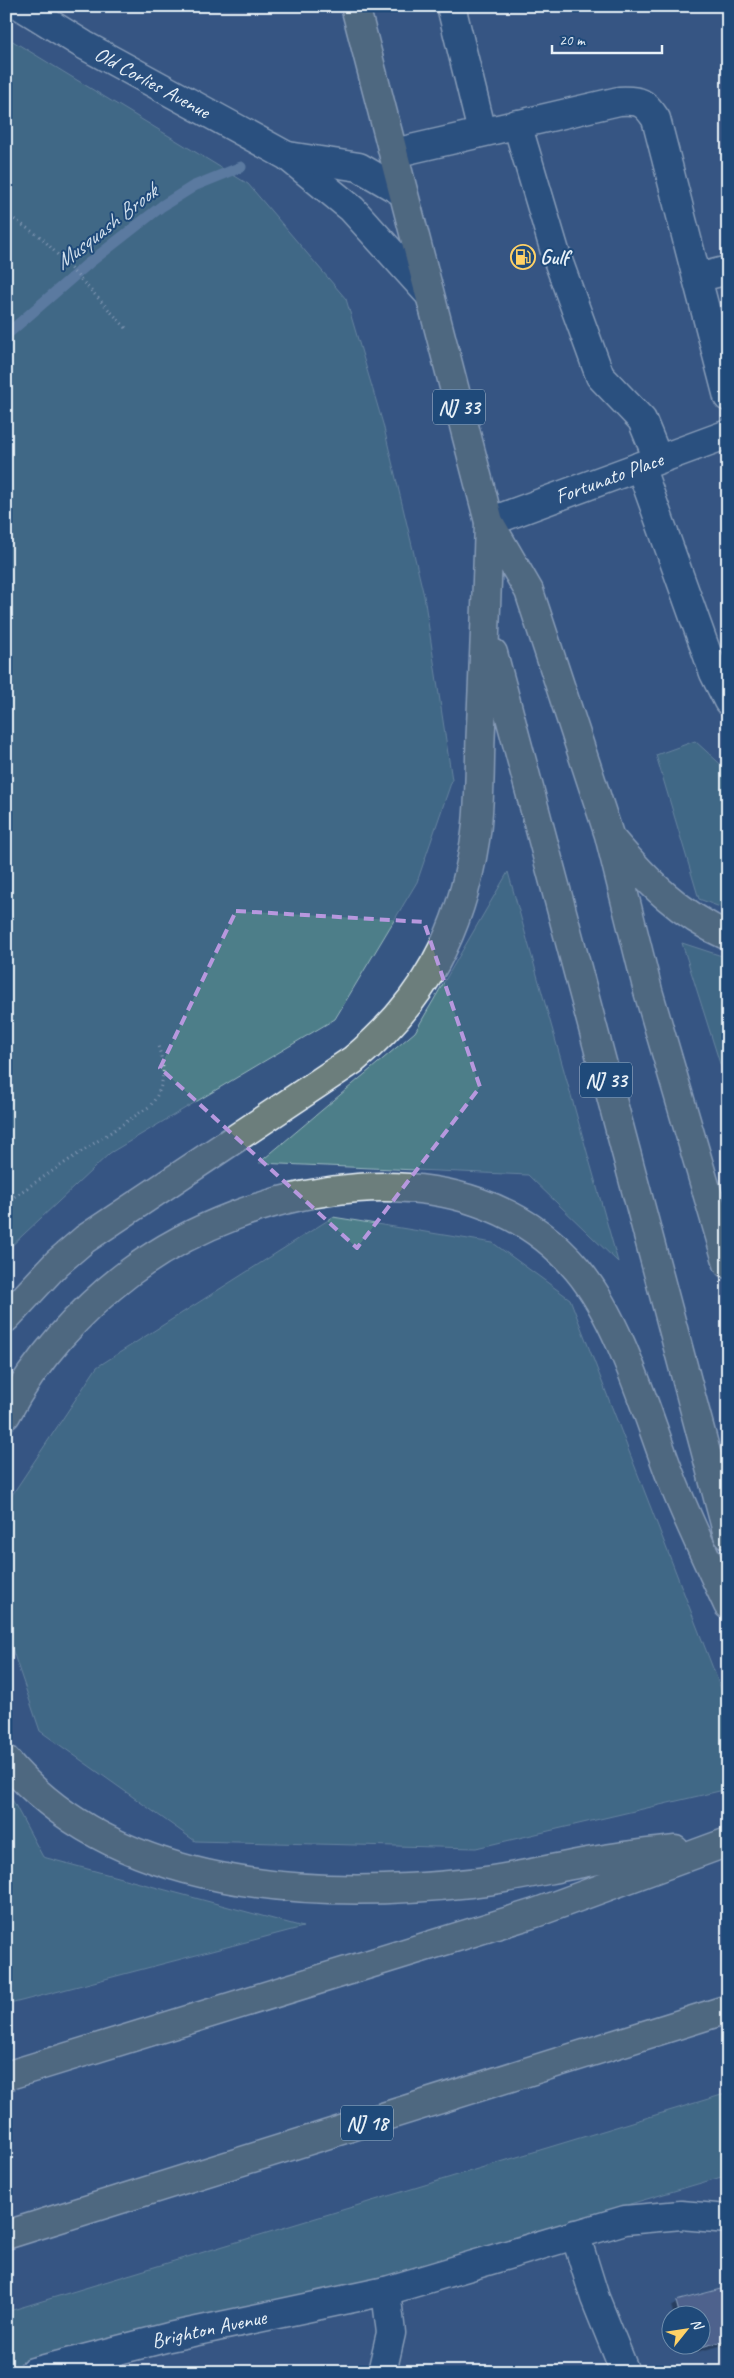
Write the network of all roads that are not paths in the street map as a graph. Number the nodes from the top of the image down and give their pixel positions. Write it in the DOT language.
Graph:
graph roads {
  1 [pos="21,6"];
  2 [pos="355,6"];
  3 [pos="450,6"];
  4 [pos="517,124"];
  5 [pos="482,132"];
  6 [pos="394,153"];
  7 [pos="287,156"];
  8 [pos="402,192"];
  9 [pos="728,270"];
  10 [pos="697,278"];
  11 [pos="428,293"];
  12 [pos="728,397"];
  13 [pos="728,434"];
  14 [pos="649,462"];
  15 [pos="489,522"];
  16 [pos="486,625"];
  17 [pos="728,701"];
  18 [pos="609,836"];
  19 [pos="728,936"];
  20 [pos="728,1264"];
  21 [pos="6,1318"];
  22 [pos="6,1415"];
  23 [pos="728,1535"];
  24 [pos="728,1605"];
  25 [pos="6,1760"];
  26 [pos="721,1844"];
  27 [pos="728,2009"];
  28 [pos="6,2076"];
  29 [pos="728,2219"];
  30 [pos="575,2234"];
  31 [pos="6,2235"];
  32 [pos="386,2291"];
  33 [pos="33,2372"];
  34 [pos="382,2372"];
  35 [pos="625,2372"];
  1 -- 7 [label="street, Old Corlies Avenue"];
  2 -- 6 [label="highway, NJ 33"];
  3 -- 5 [label="street"];
  4 -- 5 [label="street"];
  4 -- 10 [label="street"];
  4 -- 14 [label="street"];
  5 -- 6 [label="street"];
  6 -- 8 [label="highway, NJ 33"];
  7 -- 8 [label="street, Old Corlies Avenue"];
  7 -- 11 [label="street, Old Corlies Avenue"];
  8 -- 11 [label="highway, NJ 33"];
  9 -- 10 [label="street"];
  10 -- 12 [label="street"];
  11 -- 15 [label="highway, NJ 33"];
  13 -- 14 [label="street, Fortunato Place"];
  14 -- 15 [label="street, Fortunato Place"];
  14 -- 17 [label="street"];
  15 -- 16 [label="highway, NJ 33"];
  15 -- 18 [label="highway, NJ 33"];
  16 -- 21 [label="highway"];
  16 -- 23 [label="highway, NJ 33"];
  18 -- 19 [label="highway"];
  18 -- 20 [label="highway, NJ 33"];
  22 -- 24 [label="highway"];
  25 -- 26 [label="highway"];
  26 -- 28 [label="highway"];
  27 -- 31 [label="highway, NJ 18"];
  29 -- 30 [label="street, Brighton Avenue"];
  30 -- 32 [label="street, Brighton Avenue"];
  30 -- 35 [label="street"];
  32 -- 33 [label="street, Brighton Avenue"];
  32 -- 34 [label="street"];
}
